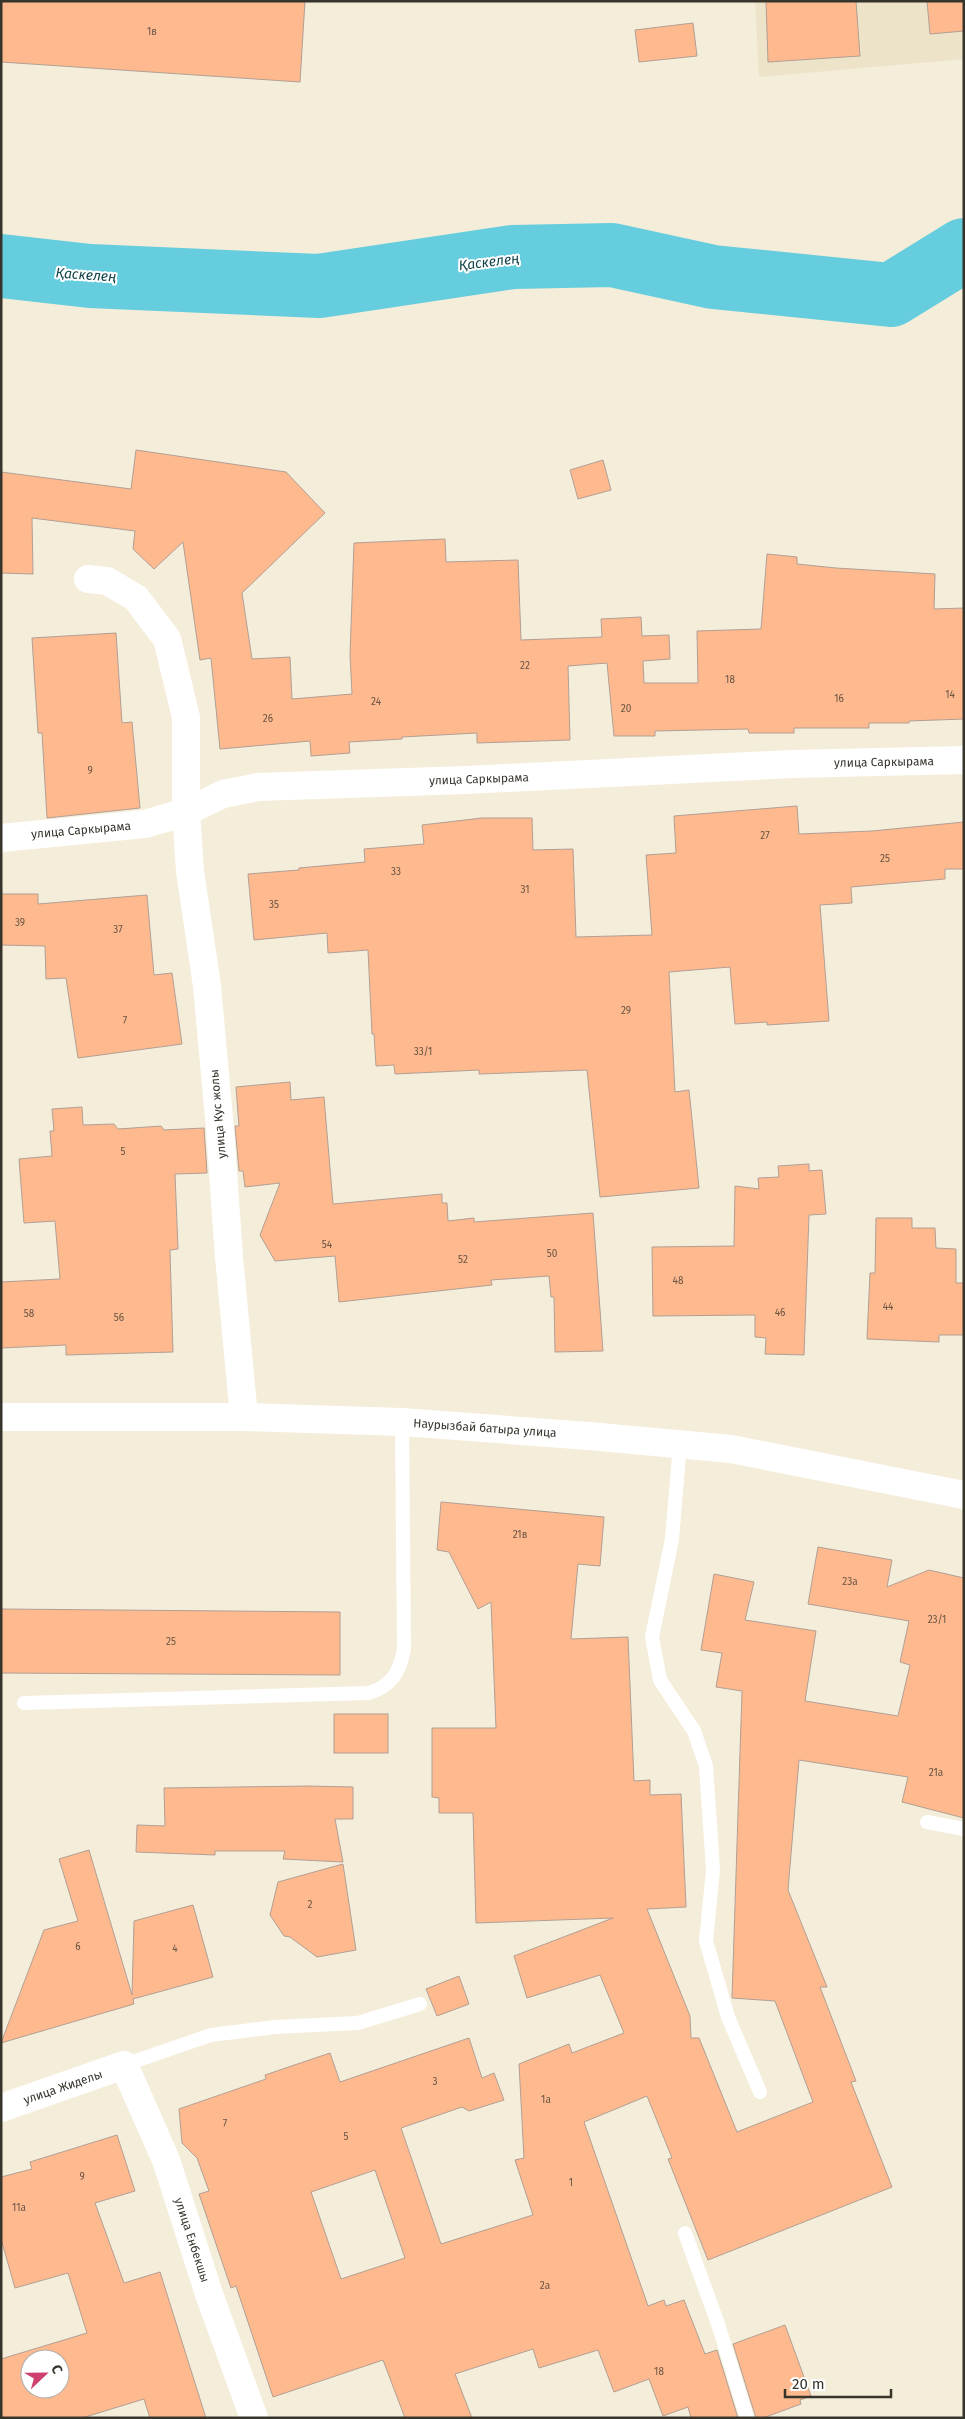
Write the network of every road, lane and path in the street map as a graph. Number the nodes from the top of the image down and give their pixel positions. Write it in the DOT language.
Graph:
graph roads {
  1 [pos="88,579"];
  2 [pos="964,760"];
  3 [pos="186,812"];
  4 [pos="1,838"];
  5 [pos="1,1417"];
  6 [pos="244,1417"];
  7 [pos="402,1422"];
  8 [pos="680,1444"];
  9 [pos="964,1495"];
  10 [pos="24,1703"];
  11 [pos="927,1822"];
  12 [pos="964,1830"];
  13 [pos="420,2004"];
  14 [pos="124,2065"];
  15 [pos="760,2092"];
  16 [pos="1,2108"];
  17 [pos="685,2233"];
  18 [pos="254,2418"];
  19 [pos="747,2418"];
  1 -- 3 [label="street, улица Кус жолы"];
  2 -- 3 [label="street, улица Саркырама"];
  3 -- 4 [label="street, улица Саркырама"];
  3 -- 6 [label="street, улица Кус жолы"];
  5 -- 6 [label="street, Наурызбай батыра улица"];
  6 -- 7 [label="street, Наурызбай батыра улица"];
  7 -- 8 [label="street, Наурызбай батыра улица"];
  7 -- 10 [label="lane"];
  8 -- 9 [label="street, Наурызбай батыра улица"];
  8 -- 15 [label="lane"];
  11 -- 12 [label="lane"];
  13 -- 14 [label="lane"];
  14 -- 16 [label="street, улица Жиделы"];
  14 -- 18 [label="street, улица Енбекшы"];
  17 -- 19 [label="lane"];
}
